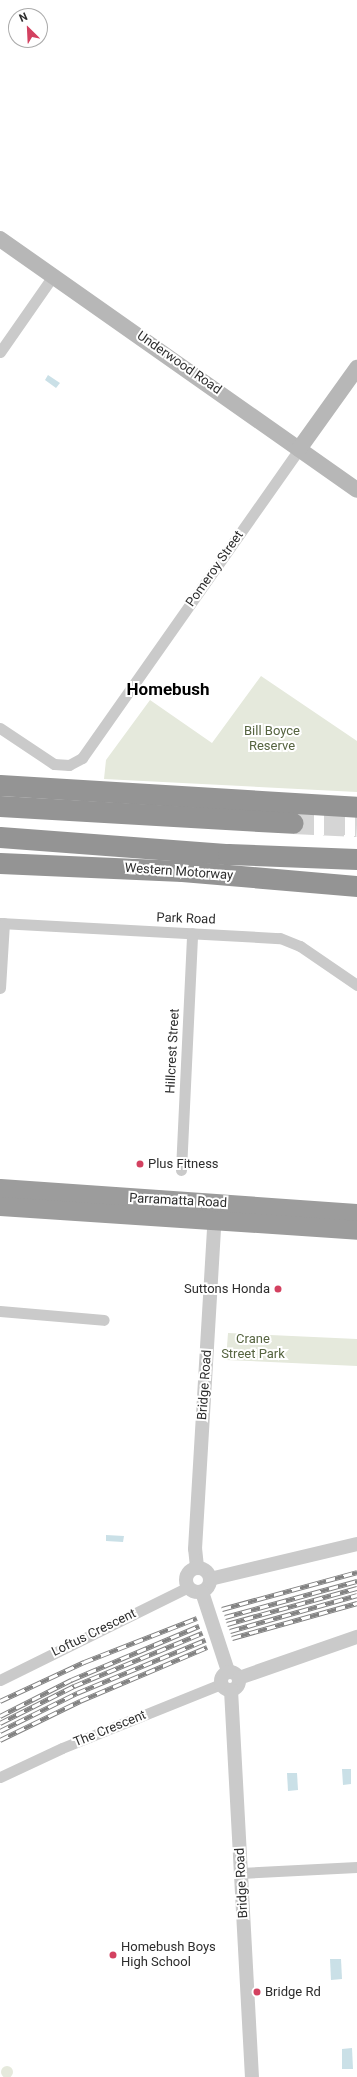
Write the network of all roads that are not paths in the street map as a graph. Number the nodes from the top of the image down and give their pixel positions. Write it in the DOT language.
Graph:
graph roads {
  1 [pos="0,239"];
  2 [pos="53,276"];
  3 [pos="0,352"];
  4 [pos="357,368"];
  5 [pos="298,449"];
  6 [pos="357,490"];
  7 [pos="0,728"];
  8 [pos="0,785"];
  9 [pos="0,806"];
  10 [pos="357,807"];
  11 [pos="293,823"];
  12 [pos="0,837"];
  13 [pos="357,858"];
  14 [pos="0,863"];
  15 [pos="63,865"];
  16 [pos="0,867"];
  17 [pos="357,886"];
  18 [pos="2,923"];
  19 [pos="192,933"];
  20 [pos="357,985"];
  21 [pos="0,988"];
  22 [pos="181,1170"];
  23 [pos="0,1188"];
  24 [pos="216,1203"];
  25 [pos="0,1206"];
  26 [pos="357,1213"];
  27 [pos="214,1221"];
  28 [pos="357,1230"];
  29 [pos="0,1310"];
  30 [pos="104,1320"];
  31 [pos="357,1544"];
  32 [pos="197,1567"];
  33 [pos="210,1579"];
  34 [pos="188,1587"];
  35 [pos="204,1598"];
  36 [pos="357,1638"];
  37 [pos="233,1675"];
  38 [pos="0,1680"];
  39 [pos="226,1687"];
  40 [pos="0,1777"];
  41 [pos="357,1867"];
  42 [pos="241,1873"];
  43 [pos="252,2077"];
  1 -- 2 [label="main road, Underwood Road"];
  2 -- 3 [label="street"];
  2 -- 5 [label="main road, Underwood Road"];
  4 -- 5 [label="main road, Pomeroy Street"];
  5 -- 6 [label="main road, Underwood Road"];
  5 -- 7 [label="street, Pomeroy Street"];
  8 -- 10 [label="highway"];
  9 -- 11 [label="highway"];
  12 -- 13 [label="highway, Western Motorway"];
  14 -- 15 [label="highway, Western Motorway"];
  15 -- 16 [label="highway"];
  15 -- 17 [label="highway, Western Motorway"];
  18 -- 19 [label="street, Park Road"];
  18 -- 21 [label="street"];
  19 -- 20 [label="street, Park Road"];
  19 -- 22 [label="street, Hillcrest Street"];
  23 -- 24 [label="highway, Parramatta Road"];
  24 -- 26 [label="highway, Parramatta Road"];
  24 -- 27 [label="street, Bridge Road"];
  25 -- 27 [label="highway, Parramatta Road"];
  27 -- 28 [label="highway, Parramatta Road"];
  27 -- 32 [label="street, Bridge Road"];
  29 -- 30 [label="street"];
  31 -- 33 [label="street"];
  32 -- 33 [label="street"];
  32 -- 34 [label="street"];
  33 -- 35 [label="street"];
  34 -- 35 [label="street"];
  34 -- 38 [label="street, Loftus Crescent"];
  35 -- 37 [label="street"];
  36 -- 37 [label="street"];
  37 -- 39 [label="street"];
  39 -- 40 [label="street, The Crescent"];
  39 -- 42 [label="street, Bridge Road"];
  41 -- 42 [label="street"];
  42 -- 43 [label="street, Bridge Road"];
}
